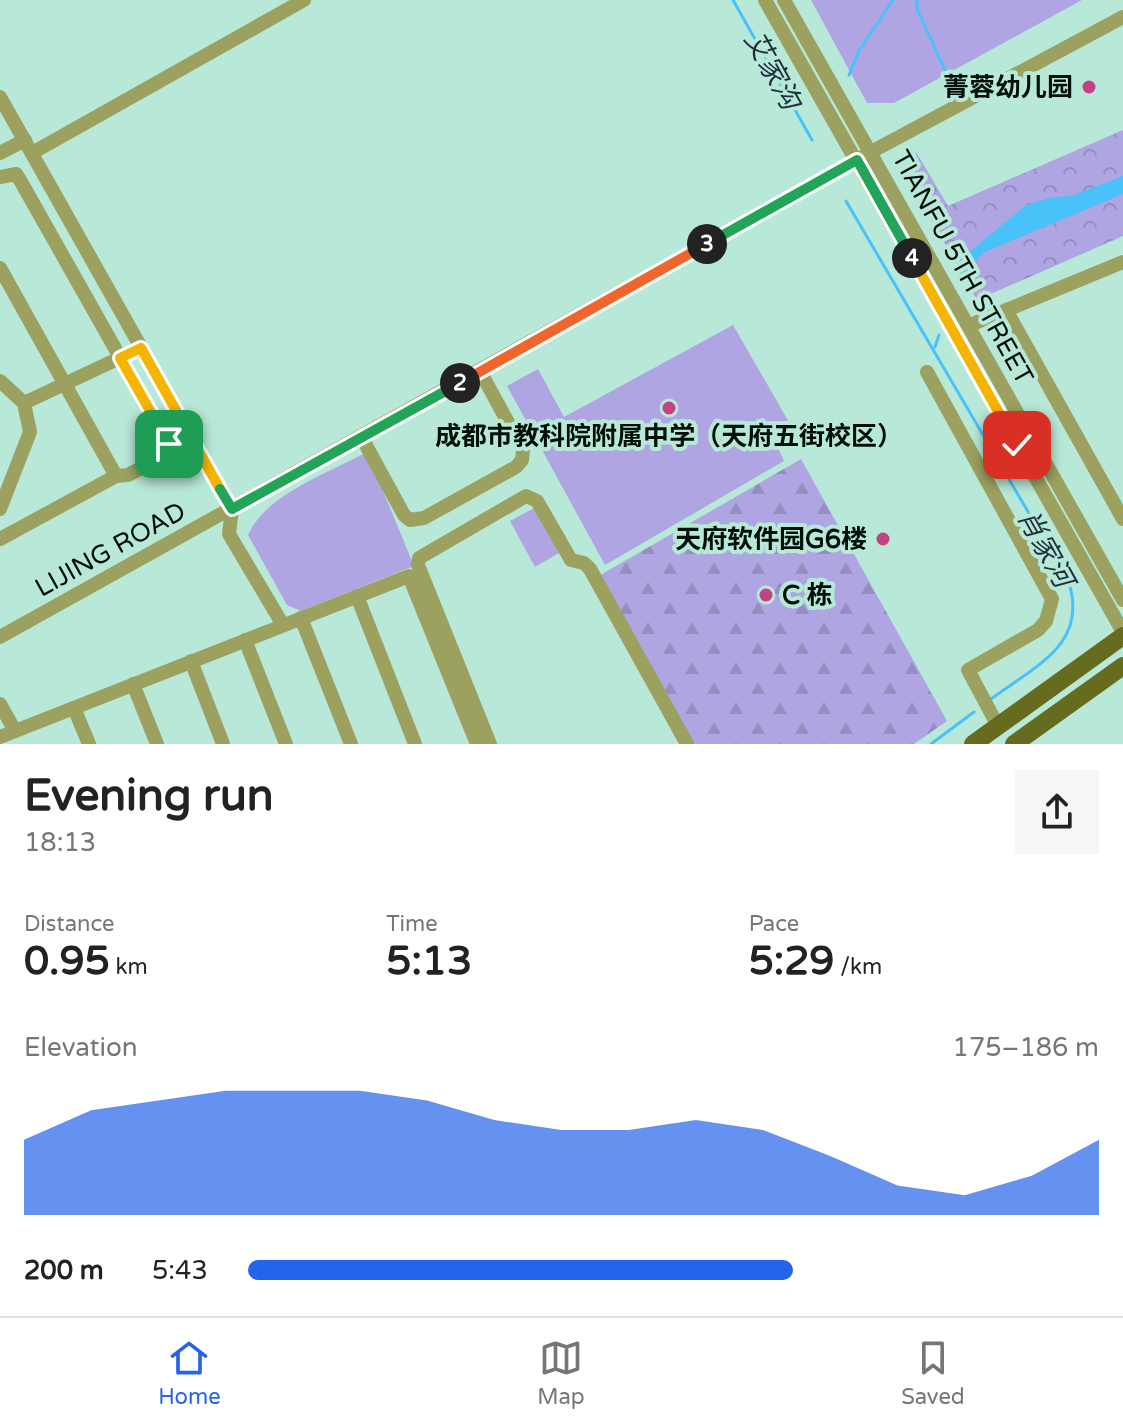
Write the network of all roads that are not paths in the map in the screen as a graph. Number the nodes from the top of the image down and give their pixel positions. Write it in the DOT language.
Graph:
graph roads {
  1 [pos="304,0"];
  2 [pos="765,0"];
  3 [pos="784,0"];
  4 [pos="1123,17"];
  5 [pos="0,97"];
  6 [pos="28,146"];
  7 [pos="871,152"];
  8 [pos="0,153"];
  9 [pos="857,160"];
  10 [pos="0,177"];
  11 [pos="1123,262"];
  12 [pos="0,268"];
  13 [pos="1006,310"];
  14 [pos="975,323"];
  15 [pos="141,348"];
  16 [pos="120,358"];
  17 [pos="480,371"];
  18 [pos="927,372"];
  19 [pos="0,381"];
  20 [pos="67,385"];
  21 [pos="24,403"];
  22 [pos="362,438"];
  23 [pos="116,476"];
  24 [pos="0,509"];
  25 [pos="232,509"];
  26 [pos="1123,519"];
  27 [pos="0,539"];
  28 [pos="357,596"];
  29 [pos="1123,600"];
  30 [pos="301,618"];
  31 [pos="283,625"];
  32 [pos="1123,634"];
  33 [pos="0,637"];
  34 [pos="245,640"];
  35 [pos="191,661"];
  36 [pos="1123,666"];
  37 [pos="133,684"];
  38 [pos="0,704"];
  39 [pos="74,708"];
  40 [pos="998,726"];
  41 [pos="17,730"];
  42 [pos="0,737"];
  43 [pos="26,744"];
  44 [pos="89,744"];
  45 [pos="157,744"];
  46 [pos="223,744"];
  47 [pos="286,744"];
  48 [pos="351,744"];
  49 [pos="415,744"];
  50 [pos="477,744"];
  51 [pos="490,744"];
  52 [pos="687,744"];
  53 [pos="973,744"];
  54 [pos="1014,744"];
  1 -- 6 [label="street"];
  2 -- 9 [label="street, TIANFU 5TH STREET"];
  3 -- 7 [label="street, TIANFU 5TH STREET"];
  4 -- 7 [label="street, LIJING ROAD"];
  5 -- 6 [label="street"];
  6 -- 8 [label="street"];
  6 -- 15 [label="street"];
  7 -- 9 [label="street, LIJING ROAD"];
  7 -- 29 [label="street, TIANFU 5TH STREET"];
  9 -- 17 [label="street, LIJING ROAD"];
  9 -- 32 [label="street, TIANFU 5TH STREET"];
  10 -- 16 [label="street"];
  11 -- 13 [label="street"];
  12 -- 20 [label="street"];
  13 -- 14 [label="street"];
  13 -- 26 [label="street"];
  15 -- 16 [label="street"];
  15 -- 25 [label="street"];
  16 -- 20 [label="street"];
  16 -- 23 [label="street"];
  17 -- 22 [label="street, LIJING ROAD"];
  17 -- 22 [label="street"];
  18 -- 40 [label="street"];
  19 -- 21 [label="street"];
  20 -- 21 [label="street"];
  20 -- 23 [label="street"];
  21 -- 24 [label="street"];
  22 -- 25 [label="street, LIJING ROAD"];
  23 -- 27 [label="street"];
  25 -- 31 [label="street"];
  25 -- 33 [label="street, LIJING ROAD"];
  28 -- 30 [label="street"];
  28 -- 49 [label="street"];
  28 -- 50 [label="street"];
  30 -- 31 [label="street"];
  30 -- 48 [label="street"];
  31 -- 34 [label="street"];
  32 -- 40 [label="main road"];
  34 -- 35 [label="street"];
  34 -- 47 [label="street"];
  35 -- 37 [label="street"];
  35 -- 46 [label="street"];
  36 -- 54 [label="main road"];
  37 -- 39 [label="street"];
  37 -- 45 [label="street"];
  38 -- 41 [label="street"];
  39 -- 41 [label="street"];
  39 -- 44 [label="street"];
  40 -- 53 [label="main road"];
  41 -- 42 [label="street"];
  41 -- 43 [label="street"];
  51 -- 52 [label="street"];
}
